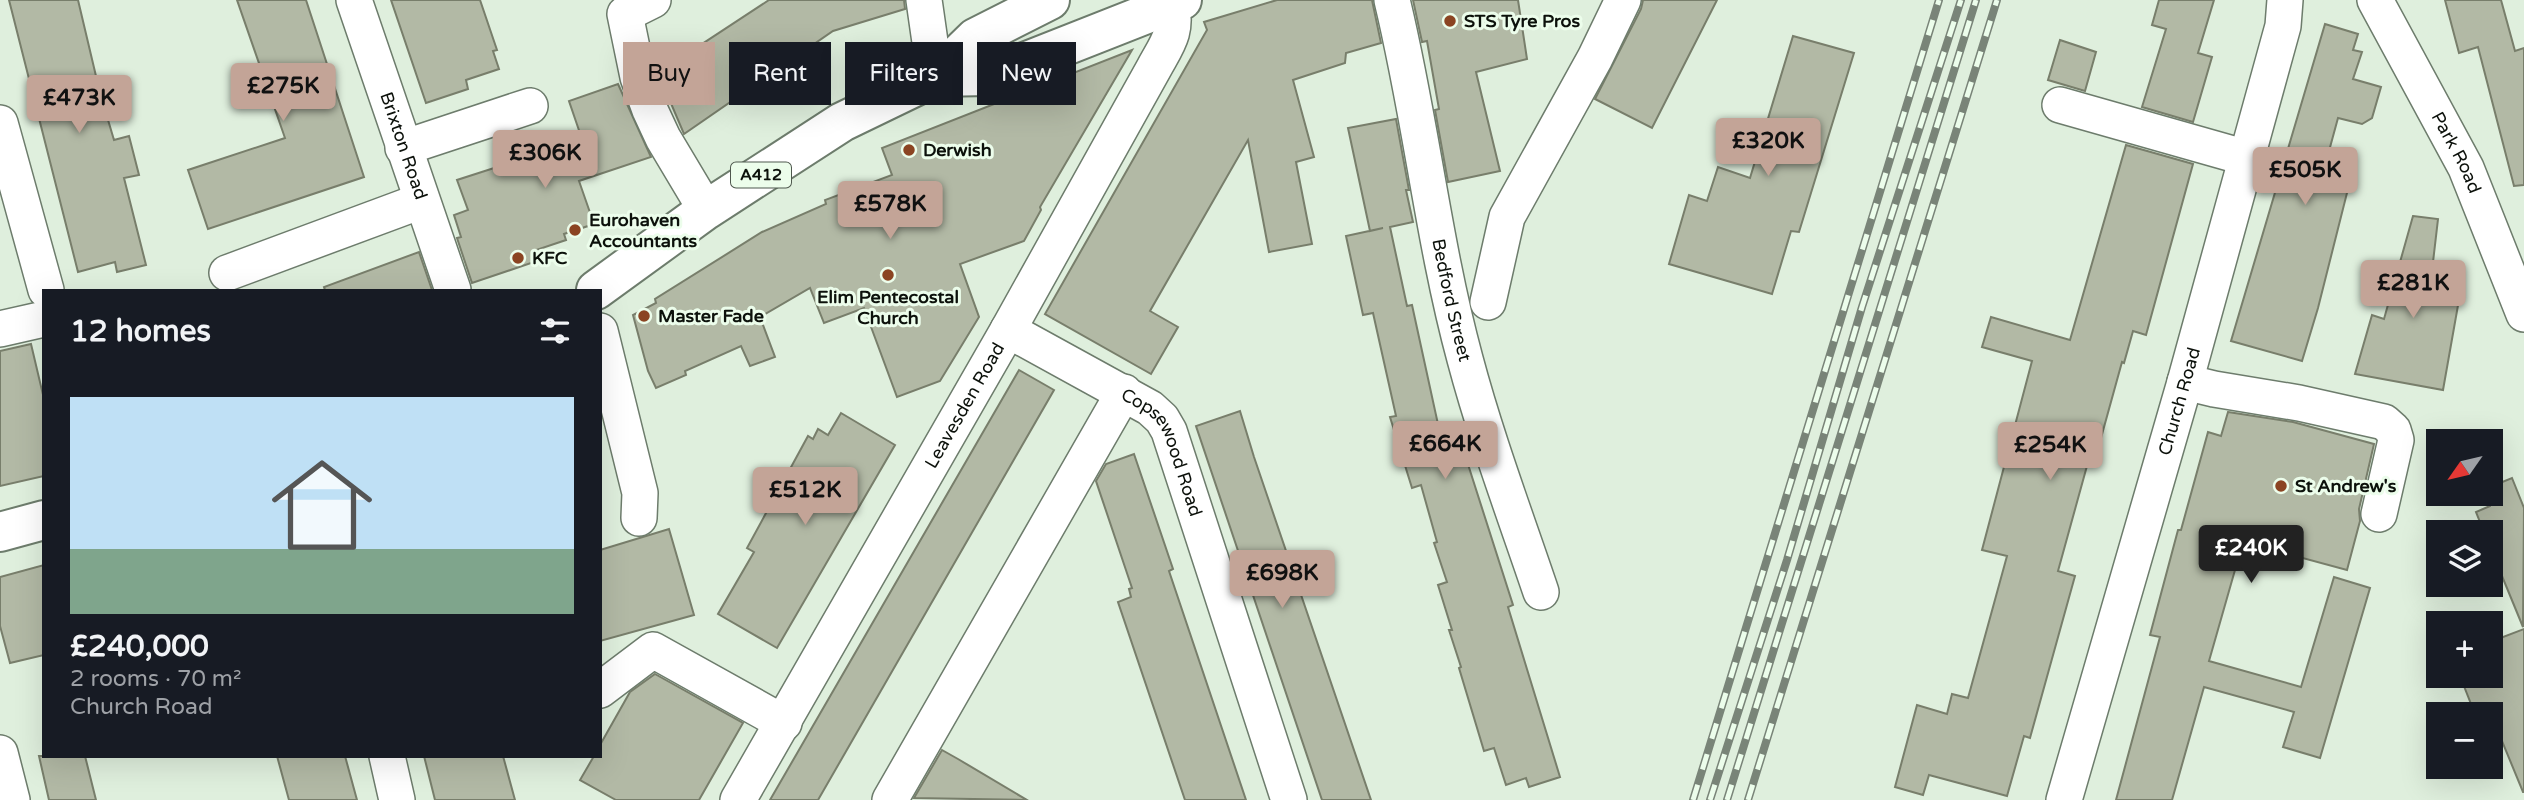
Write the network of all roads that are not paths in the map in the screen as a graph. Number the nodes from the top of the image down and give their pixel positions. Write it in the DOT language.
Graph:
graph roads {
  1 [pos="354,0"];
  2 [pos="923,0"];
  3 [pos="1050,0"];
  4 [pos="1392,0"];
  5 [pos="1623,0"];
  6 [pos="2285,0"];
  7 [pos="2375,0"];
  8 [pos="1173,1"];
  9 [pos="634,5"];
  10 [pos="930,42"];
  11 [pos="963,50"];
  12 [pos="963,76"];
  13 [pos="877,105"];
  14 [pos="2060,105"];
  15 [pos="530,106"];
  16 [pos="0,123"];
  17 [pos="403,148"];
  18 [pos="2247,158"];
  19 [pos="421,201"];
  20 [pos="706,210"];
  21 [pos="226,273"];
  22 [pos="46,289"];
  23 [pos="453,289"];
  24 [pos="597,289"];
  25 [pos="1488,302"];
  26 [pos="2524,313"];
  27 [pos="42,319"];
  28 [pos="0,329"];
  29 [pos="1009,331"];
  30 [pos="602,339"];
  31 [pos="2185,382"];
  32 [pos="1124,392"];
  33 [pos="2379,514"];
  34 [pos="639,518"];
  35 [pos="42,521"];
  36 [pos="0,532"];
  37 [pos="1541,592"];
  38 [pos="602,688"];
  39 [pos="784,723"];
  40 [pos="1,758"];
  41 [pos="387,758"];
  42 [pos="12,800"];
  43 [pos="397,800"];
  44 [pos="738,800"];
  45 [pos="890,800"];
  46 [pos="1289,800"];
  47 [pos="2064,800"];
  1 -- 17 [label="street, Brixton Road"];
  2 -- 10 [label="street"];
  3 -- 11 [label="main road, A412"];
  4 -- 37 [label="street, Bedford Street"];
  5 -- 25 [label="street"];
  6 -- 18 [label="street, Church Road"];
  7 -- 26 [label="street, Park Road"];
  8 -- 12 [label="main road, A412"];
  8 -- 29 [label="street, Leavesden Road"];
  9 -- 20 [label="street"];
  13 -- 20 [label="main road, A412"];
  14 -- 18 [label="street"];
  15 -- 17 [label="street"];
  16 -- 22 [label="street"];
  17 -- 19 [label="street, Brixton Road"];
  18 -- 31 [label="street, Church Road"];
  19 -- 21 [label="street"];
  19 -- 23 [label="street, Brixton Road"];
  20 -- 24 [label="main road, A412"];
  27 -- 28 [label="street"];
  29 -- 32 [label="street, Copsewood Road"];
  29 -- 39 [label="street, Leavesden Road"];
  30 -- 34 [label="street"];
  31 -- 33 [label="street"];
  31 -- 47 [label="street, Church Road"];
  32 -- 45 [label="street"];
  32 -- 46 [label="street, Copsewood Road"];
  35 -- 36 [label="main road"];
  38 -- 39 [label="street"];
  39 -- 44 [label="street, Leavesden Road"];
  40 -- 42 [label="street"];
  41 -- 43 [label="street"];
}
